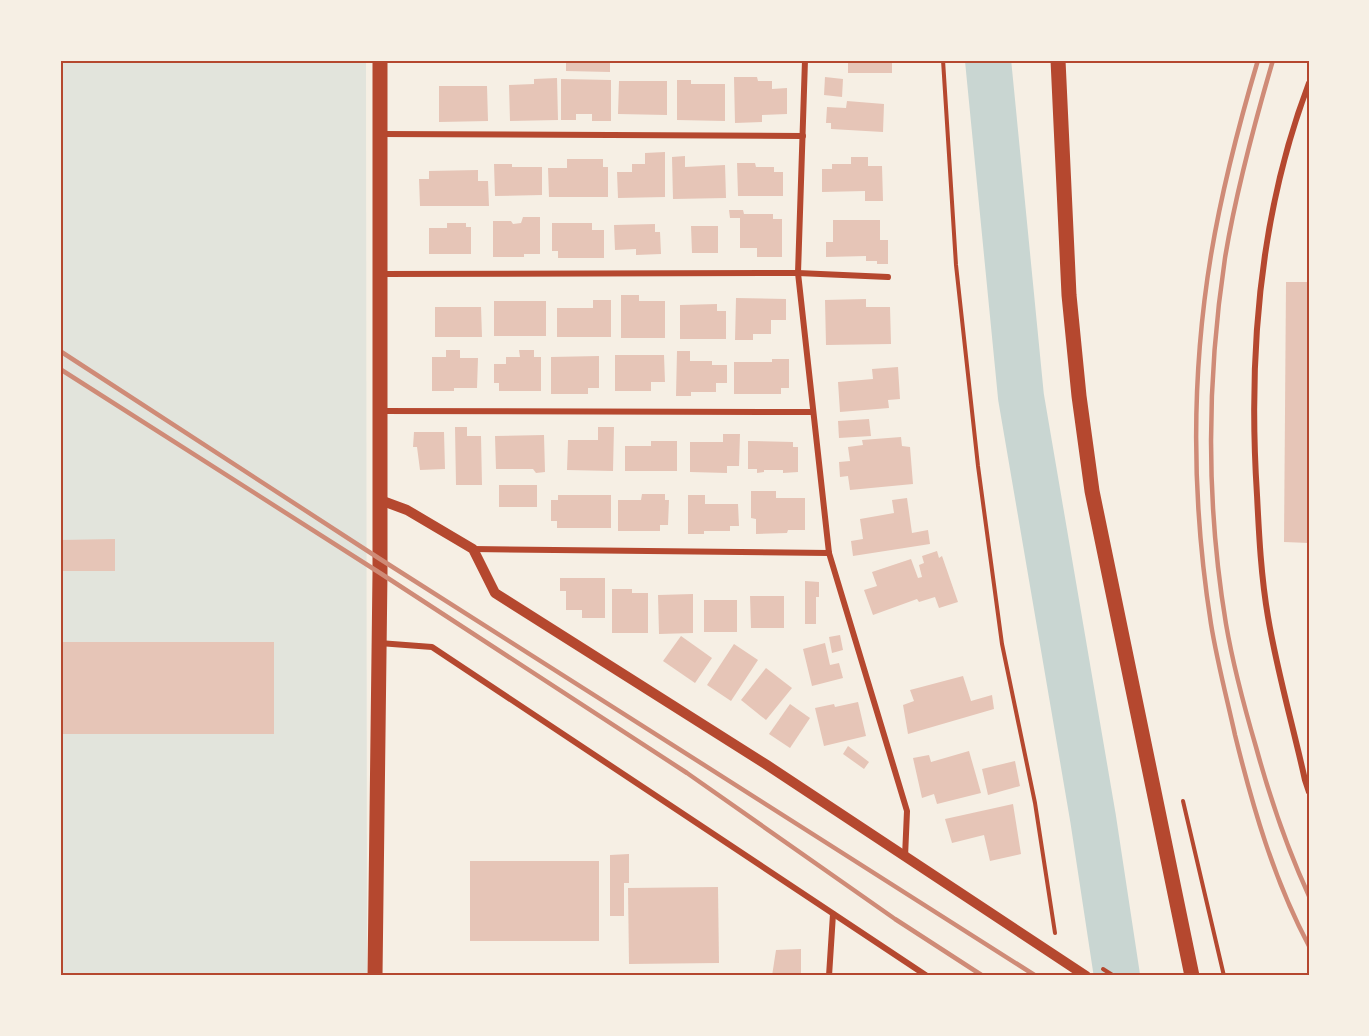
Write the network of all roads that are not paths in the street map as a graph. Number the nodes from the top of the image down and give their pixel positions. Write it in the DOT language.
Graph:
graph roads {
  1 [pos="380,60"];
  2 [pos="805,60"];
  3 [pos="1058,60"];
  4 [pos="1309,83"];
  5 [pos="380,134"];
  6 [pos="802,136"];
  7 [pos="798,273"];
  8 [pos="380,274"];
  9 [pos="888,277"];
  10 [pos="380,411"];
  11 [pos="813,412"];
  12 [pos="380,500"];
  13 [pos="473,549"];
  14 [pos="829,553"];
  15 [pos="379,644"];
  16 [pos="1309,792"];
  17 [pos="905,858"];
  18 [pos="833,914"];
  19 [pos="375,976"];
  20 [pos="829,976"];
  21 [pos="927,976"];
  22 [pos="1086,976"];
  23 [pos="1192,976"];
  1 -- 5 [label="main road"];
  2 -- 6 [label="street"];
  3 -- 23 [label="main road"];
  4 -- 16 [label="street"];
  5 -- 6 [label="street"];
  5 -- 8 [label="main road"];
  6 -- 7 [label="street"];
  7 -- 8 [label="street"];
  7 -- 9 [label="street"];
  7 -- 11 [label="street"];
  8 -- 10 [label="main road"];
  10 -- 11 [label="street"];
  10 -- 12 [label="main road"];
  11 -- 14 [label="street"];
  12 -- 13 [label="street"];
  12 -- 15 [label="main road"];
  13 -- 14 [label="street"];
  13 -- 17 [label="street"];
  14 -- 17 [label="street"];
  15 -- 18 [label="street"];
  15 -- 19 [label="main road"];
  17 -- 22 [label="street"];
  18 -- 20 [label="street"];
  18 -- 21 [label="street"];
}
